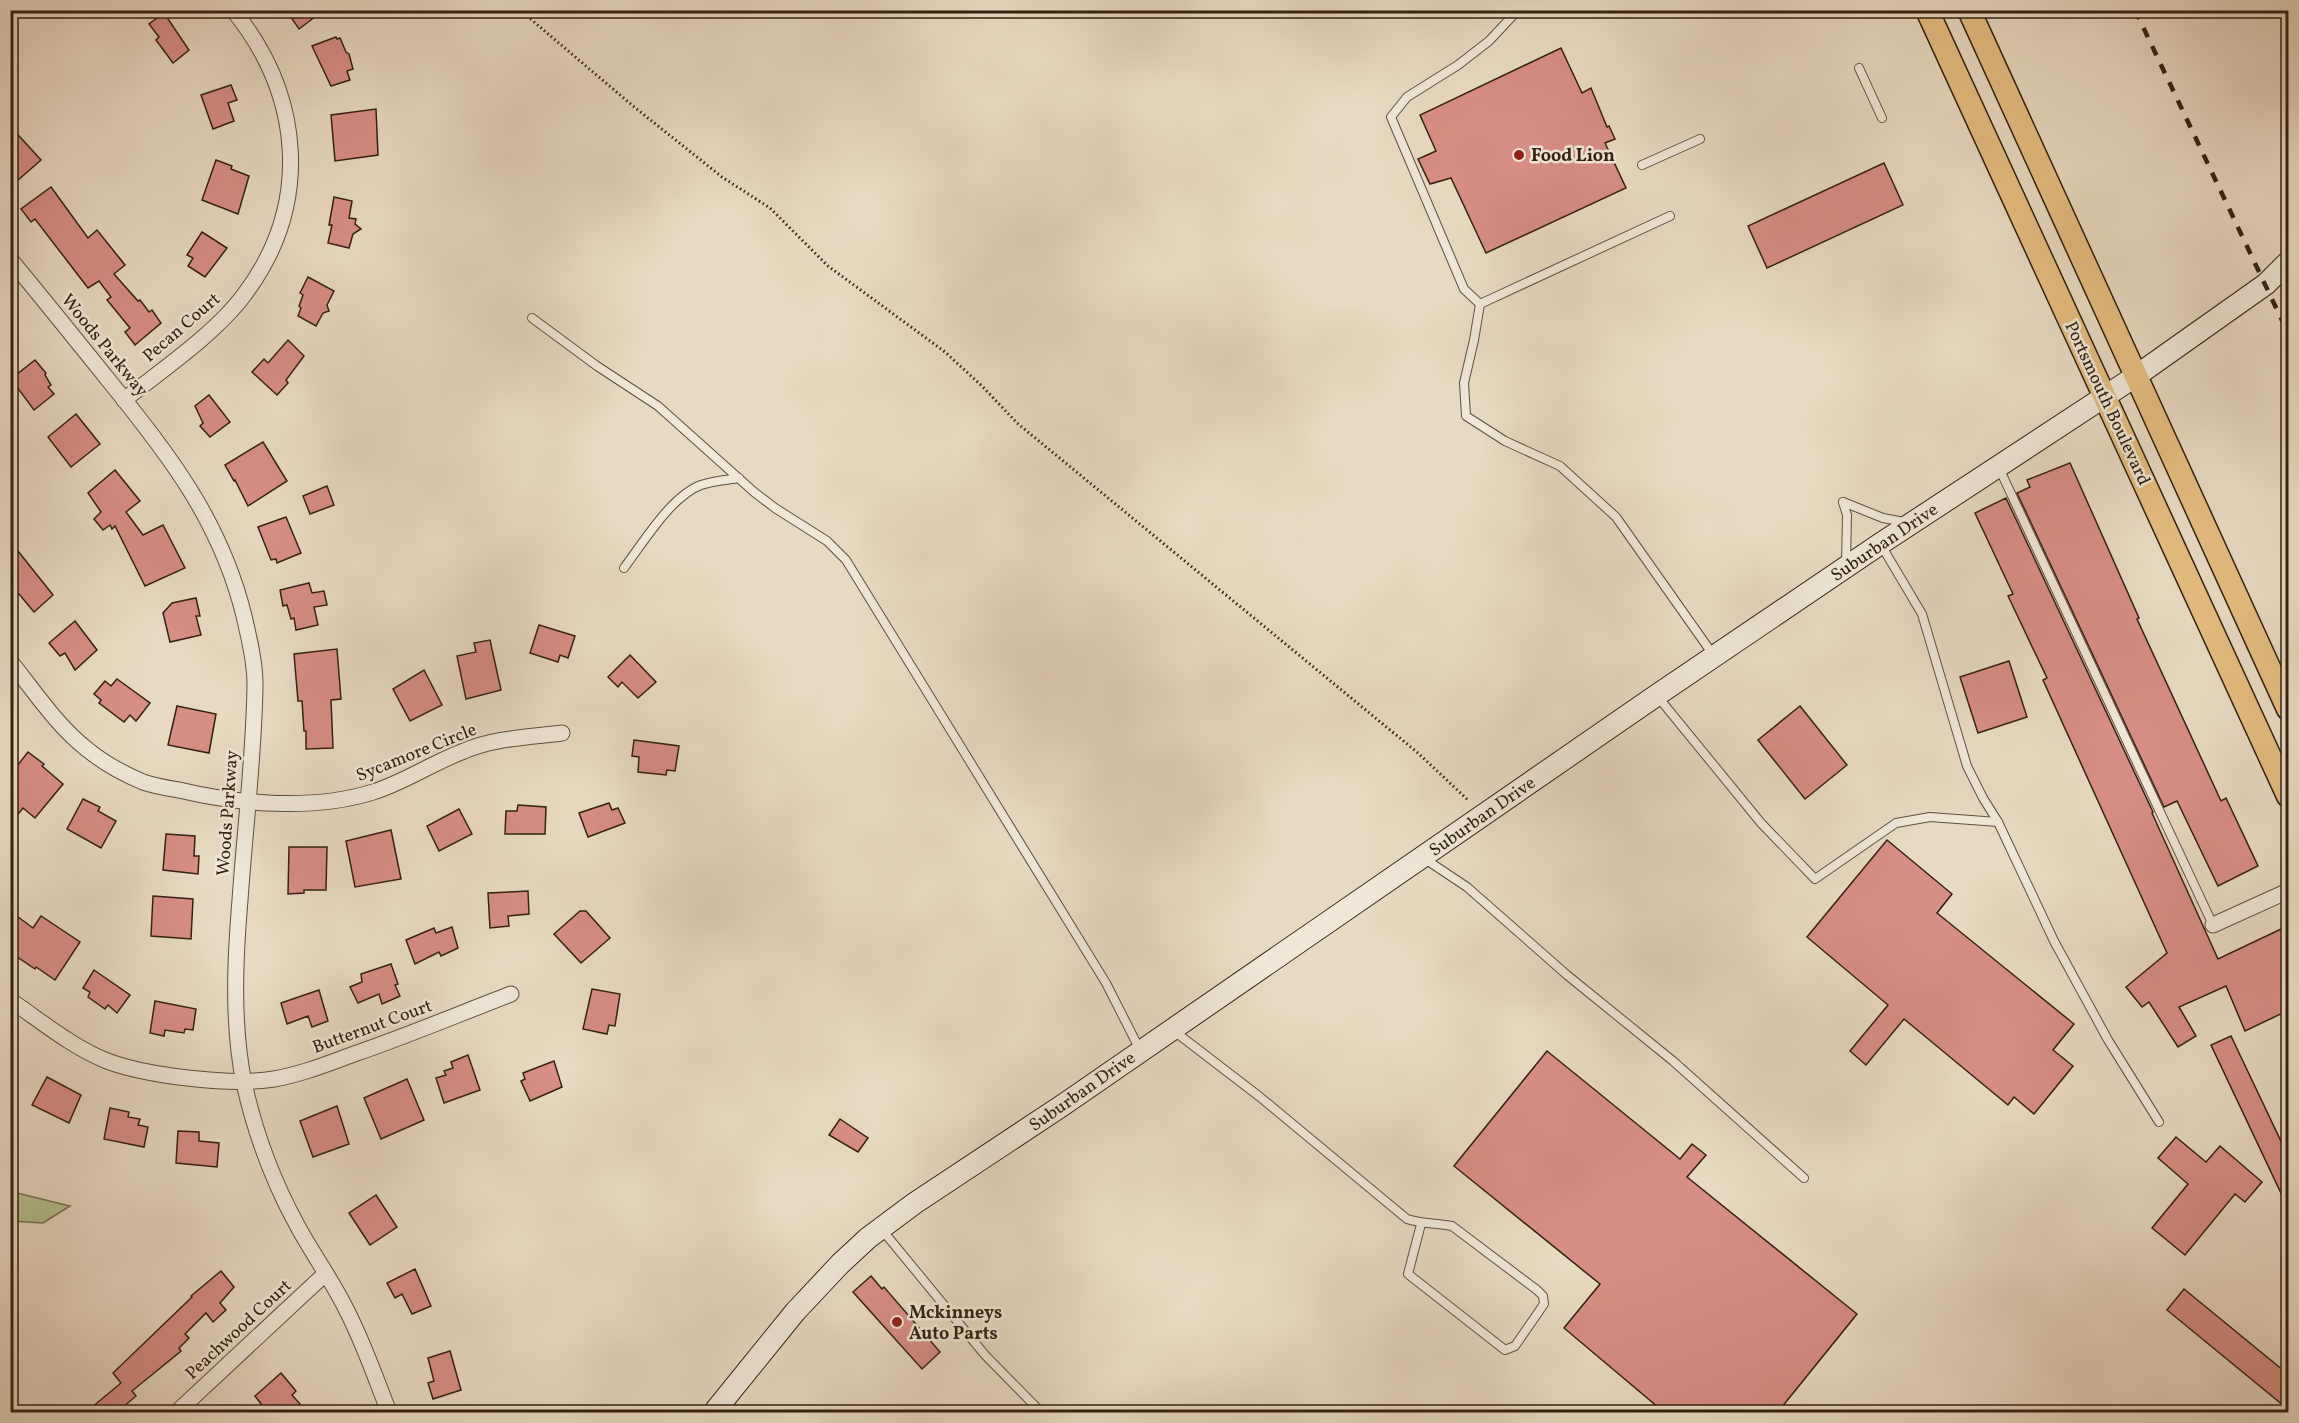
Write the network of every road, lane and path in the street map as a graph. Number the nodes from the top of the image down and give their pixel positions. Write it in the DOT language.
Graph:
graph roads {
  1 [pos="233,10"];
  2 [pos="520,10"];
  3 [pos="1518,10"];
  4 [pos="1970,10"];
  5 [pos="1934,13"];
  6 [pos="1859,68"];
  7 [pos="1882,118"];
  8 [pos="1700,139"];
  9 [pos="1642,165"];
  10 [pos="1670,216"];
  11 [pos="10,259"];
  12 [pos="2289,262"];
  13 [pos="1480,304"];
  14 [pos="532,318"];
  15 [pos="2136,376"];
  16 [pos="2106,396"];
  17 [pos="124,400"];
  18 [pos="1998,467"];
  19 [pos="739,478"];
  20 [pos="1911,524"];
  21 [pos="1880,544"];
  22 [pos="624,568"];
  23 [pos="1846,568"];
  24 [pos="1714,657"];
  25 [pos="10,661"];
  26 [pos="1656,695"];
  27 [pos="2289,709"];
  28 [pos="562,733"];
  29 [pos="2289,796"];
  30 [pos="247,802"];
  31 [pos="1484,815"];
  32 [pos="1998,822"];
  33 [pos="1423,858"];
  34 [pos="2289,891"];
  35 [pos="2213,925"];
  36 [pos="510,994"];
  37 [pos="10,1000"];
  38 [pos="1172,1029"];
  39 [pos="1141,1051"];
  40 [pos="244,1081"];
  41 [pos="2159,1122"];
  42 [pos="1804,1178"];
  43 [pos="1421,1224"];
  44 [pos="881,1228"];
  45 [pos="325,1274"];
  46 [pos="177,1413"];
  47 [pos="389,1413"];
  48 [pos="714,1413"];
  49 [pos="1041,1413"];
  1 -- 17 [label="street, Pecan Court"];
  2 -- 31 [label="path"];
  3 -- 13 [label="lane"];
  4 -- 15 [label="main road, Portsmouth Boulevard"];
  5 -- 16 [label="main road, Portsmouth Boulevard"];
  6 -- 7 [label="lane"];
  8 -- 9 [label="lane"];
  10 -- 13 [label="lane"];
  11 -- 17 [label="street, Woods Parkway"];
  12 -- 15 [label="main road, Suburban Drive"];
  13 -- 24 [label="lane"];
  14 -- 19 [label="lane"];
  15 -- 16 [label="main road, Suburban Drive"];
  15 -- 27 [label="main road, Portsmouth Boulevard"];
  16 -- 18 [label="main road, Suburban Drive"];
  16 -- 29 [label="main road, Portsmouth Boulevard"];
  17 -- 30 [label="street, Woods Parkway"];
  18 -- 20 [label="main road, Suburban Drive"];
  18 -- 35 [label="lane"];
  19 -- 22 [label="lane"];
  19 -- 39 [label="lane"];
  20 -- 21 [label="main road, Suburban Drive"];
  20 -- 23 [label="lane"];
  21 -- 23 [label="main road, Suburban Drive"];
  21 -- 32 [label="lane"];
  23 -- 24 [label="main road, Suburban Drive"];
  24 -- 26 [label="main road, Suburban Drive"];
  25 -- 30 [label="street, Sycamore Circle"];
  26 -- 31 [label="main road, Suburban Drive"];
  26 -- 32 [label="lane"];
  28 -- 30 [label="street, Sycamore Circle"];
  30 -- 40 [label="street, Woods Parkway"];
  31 -- 33 [label="main road, Suburban Drive"];
  32 -- 41 [label="lane"];
  33 -- 38 [label="main road, Suburban Drive"];
  33 -- 42 [label="lane"];
  34 -- 35 [label="street"];
  36 -- 40 [label="street, Butternut Court"];
  37 -- 40 [label="street, Butternut Court"];
  38 -- 39 [label="main road, Suburban Drive"];
  38 -- 43 [label="lane"];
  39 -- 44 [label="main road, Suburban Drive"];
  40 -- 45 [label="street, Woods Parkway"];
  43 -- 43 [label="lane"];
  44 -- 48 [label="main road, Suburban Drive"];
  44 -- 49 [label="lane"];
  45 -- 46 [label="street, Peachwood Court"];
  45 -- 47 [label="street, Woods Parkway"];
}
